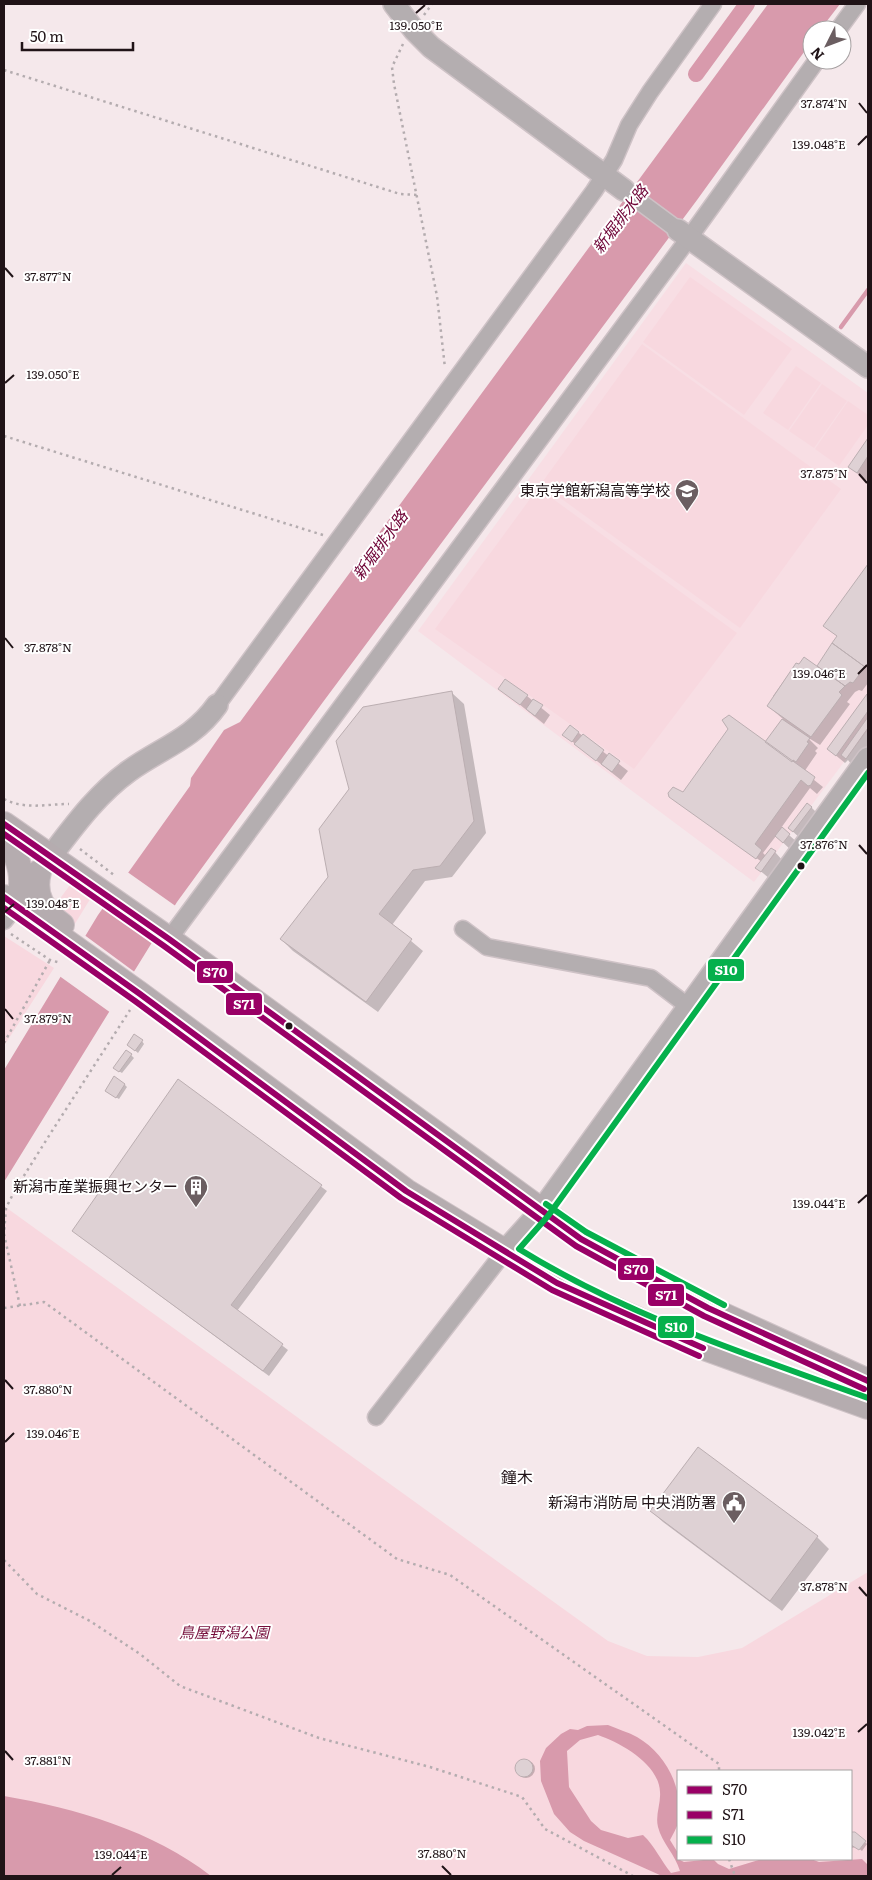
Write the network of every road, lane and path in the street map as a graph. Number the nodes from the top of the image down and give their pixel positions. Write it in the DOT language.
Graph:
graph roads {
  1 [pos="394,4"];
  2 [pos="713,4"];
  3 [pos="857,4"];
  4 [pos="845,20"];
  5 [pos="414,30"];
  6 [pos="4,70"];
  7 [pos="809,70"];
  8 [pos="604,174"];
  9 [pos="624,190"];
  10 [pos="418,195"];
  11 [pos="684,234"];
  12 [pos="868,367"];
  13 [pos="455,382"];
  14 [pos="4,436"];
  15 [pos="338,540"];
  16 [pos="217,705"];
  17 [pos="868,758"];
  18 [pos="4,799"];
  19 [pos="86,811"];
  20 [pos="4,824"];
  21 [pos="4,839"];
  22 [pos="76,846"];
  23 [pos="101,882"];
  24 [pos="23,889"];
  25 [pos="463,929"];
  26 [pos="168,938"];
  27 [pos="70,949"];
  28 [pos="50,960"];
  29 [pos="131,988"];
  30 [pos="689,1007"];
  31 [pos="4,1043"];
  32 [pos="541,1211"];
  33 [pos="506,1251"];
  34 [pos="20,1306"];
  35 [pos="4,1308"];
  36 [pos="868,1381"];
  37 [pos="868,1407"];
  38 [pos="376,1417"];
  39 [pos="4,1560"];
  40 [pos="719,1770"];
  41 [pos="730,1860"];
  42 [pos="633,1876"];
  43 [pos="736,1876"];
  1 -- 5 [label="street"];
  2 -- 8 [label="street"];
  3 -- 4 [label="street"];
  5 -- 8 [label="street"];
  5 -- 10 [label="path"];
  6 -- 10 [label="path"];
  7 -- 11 [label="street"];
  8 -- 9 [label="street"];
  8 -- 13 [label="street"];
  9 -- 11 [label="street"];
  10 -- 13 [label="path"];
  11 -- 12 [label="street"];
  11 -- 26 [label="street"];
  13 -- 15 [label="street"];
  14 -- 15 [label="path"];
  15 -- 16 [label="street"];
  16 -- 19 [label="street"];
  17 -- 30 [label="street"];
  18 -- 19 [label="path"];
  19 -- 24 [label="street"];
  20 -- 24 [label="main road"];
  21 -- 24 [label="main road"];
  22 -- 23 [label="path"];
  23 -- 24 [label="main road"];
  23 -- 26 [label="main road"];
  24 -- 27 [label="main road"];
  24 -- 27 [label="main road"];
  24 -- 28 [label="path"];
  25 -- 30 [label="street"];
  26 -- 32 [label="main road"];
  27 -- 28 [label="path"];
  27 -- 29 [label="main road"];
  28 -- 31 [label="path"];
  29 -- 33 [label="main road"];
  29 -- 34 [label="path"];
  30 -- 32 [label="street"];
  32 -- 33 [label="street"];
  32 -- 36 [label="main road"];
  33 -- 37 [label="main road"];
  33 -- 38 [label="street"];
  34 -- 35 [label="path"];
  34 -- 40 [label="path"];
  39 -- 42 [label="path"];
  41 -- 43 [label="path"];
}
